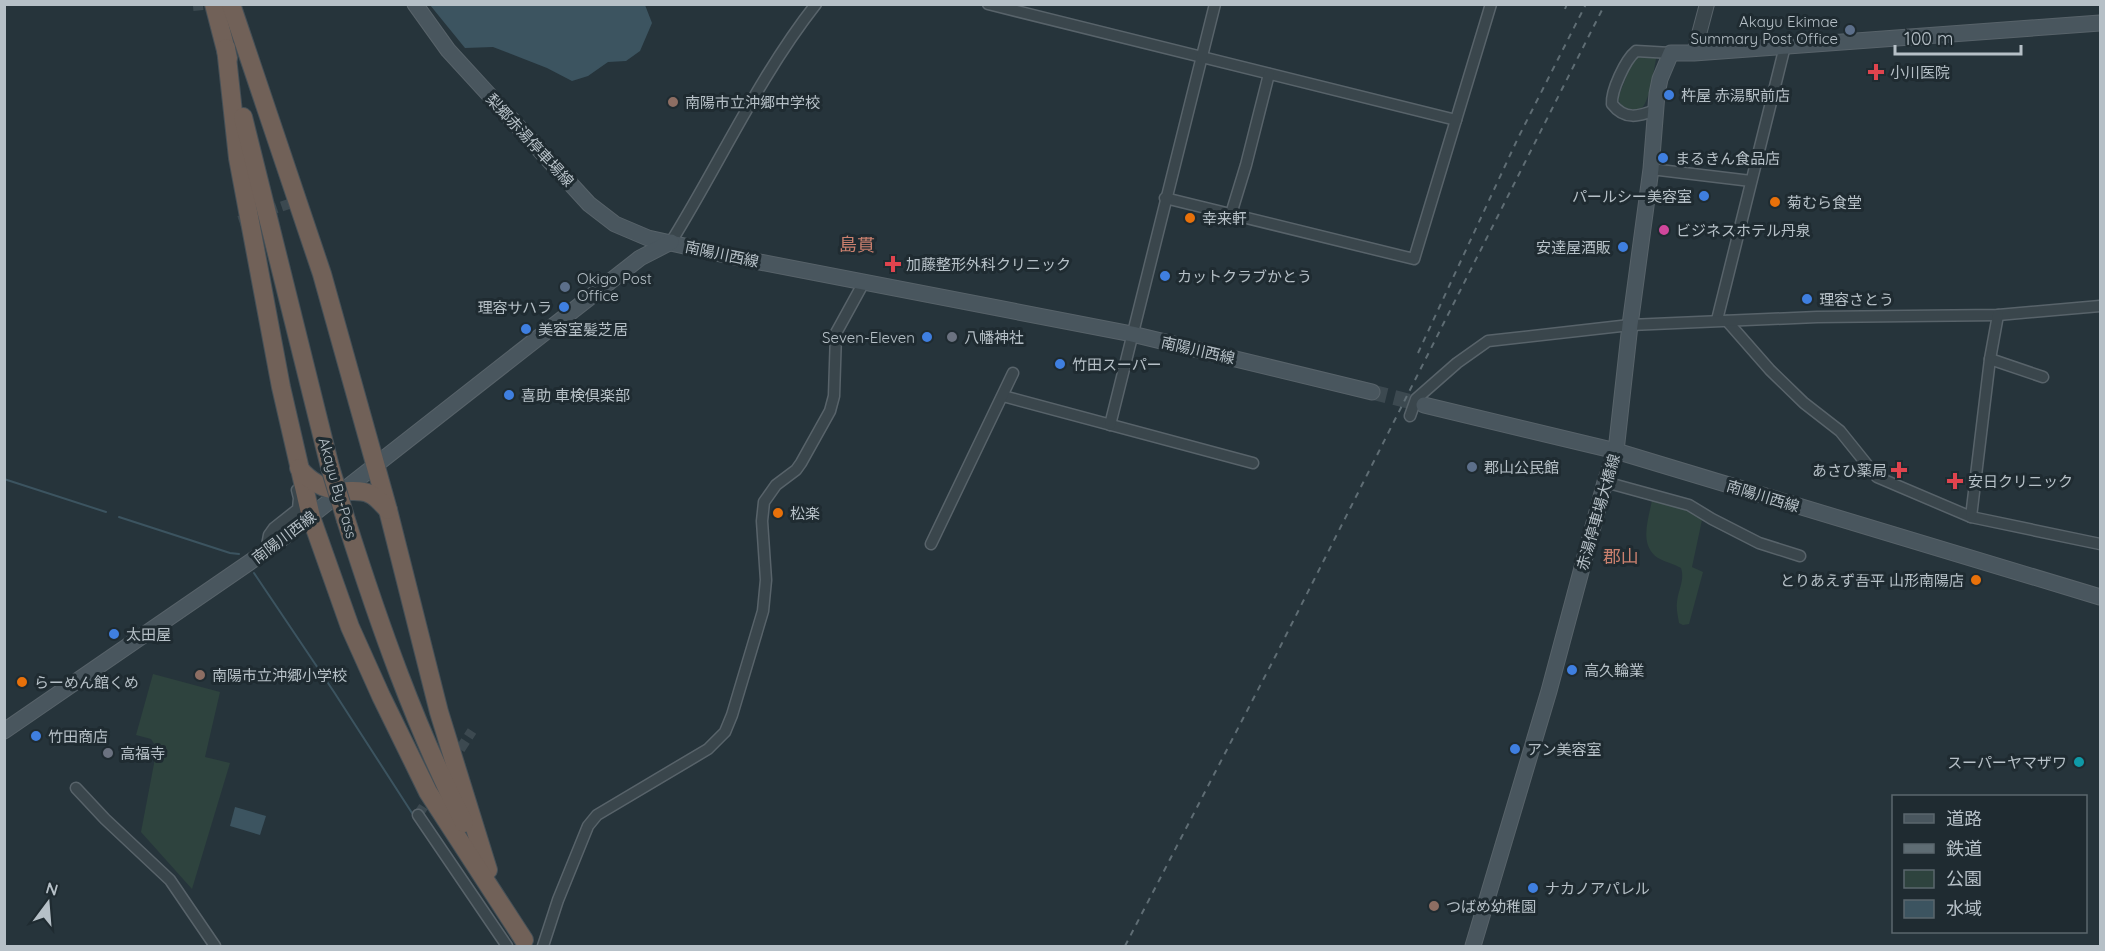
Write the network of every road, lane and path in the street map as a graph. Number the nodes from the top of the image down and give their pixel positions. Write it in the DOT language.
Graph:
graph roads {
  1 [pos="214,4"];
  2 [pos="231,4"];
  3 [pos="415,4"];
  4 [pos="816,4"];
  5 [pos="988,4"];
  6 [pos="1215,4"];
  7 [pos="1491,4"];
  8 [pos="1707,4"];
  9 [pos="2100,23"];
  10 [pos="1785,46"];
  11 [pos="226,48"];
  12 [pos="1694,53"];
  13 [pos="1202,57"];
  14 [pos="1668,60"];
  15 [pos="1269,74"];
  16 [pos="1656,110"];
  17 [pos="1456,120"];
  18 [pos="1651,169"];
  19 [pos="1751,181"];
  20 [pos="1165,198"];
  21 [pos="1231,214"];
  22 [pos="670,242"];
  23 [pos="864,282"];
  24 [pos="2100,306"];
  25 [pos="1998,315"];
  26 [pos="1722,321"];
  27 [pos="1630,325"];
  28 [pos="1131,334"];
  29 [pos="1990,359"];
  30 [pos="1013,373"];
  31 [pos="2043,377"];
  32 [pos="1372,392"];
  33 [pos="1003,396"];
  34 [pos="1424,405"];
  35 [pos="1410,416"];
  36 [pos="280,420"];
  37 [pos="1110,425"];
  38 [pos="1616,451"];
  39 [pos="1253,463"];
  40 [pos="376,465"];
  41 [pos="298,467"];
  42 [pos="1605,482"];
  43 [pos="342,491"];
  44 [pos="388,510"];
  45 [pos="311,517"];
  46 [pos="1971,517"];
  47 [pos="932,544"];
  48 [pos="2100,544"];
  49 [pos="266,551"];
  50 [pos="1800,556"];
  51 [pos="2100,597"];
  52 [pos="4,731"];
  53 [pos="76,788"];
  54 [pos="418,815"];
  55 [pos="488,870"];
  56 [pos="526,943"];
  57 [pos="214,946"];
  58 [pos="507,946"];
  59 [pos="543,946"];
  60 [pos="1473,946"];
  1 -- 11 [label="highway, Akayu By-Pass"];
  2 -- 40 [label="highway"];
  3 -- 22 [label="main road, 梨郷赤湯停車場線"];
  4 -- 22 [label="street"];
  5 -- 13 [label="street"];
  6 -- 13 [label="street"];
  7 -- 17 [label="street"];
  8 -- 12 [label="street"];
  9 -- 10 [label="main road"];
  10 -- 12 [label="main road"];
  10 -- 19 [label="street"];
  11 -- 41 [label="highway"];
  11 -- 55 [label="highway, Akayu By-Pass, bridge"];
  12 -- 14 [label="main road"];
  13 -- 15 [label="street"];
  13 -- 20 [label="street"];
  14 -- 16 [label="main road, 赤湯停車場大橋線"];
  14 -- 16 [label="street"];
  15 -- 17 [label="street"];
  15 -- 21 [label="street"];
  16 -- 18 [label="main road, 赤湯停車場大橋線"];
  17 -- 21 [label="street"];
  18 -- 19 [label="street"];
  18 -- 27 [label="main road, 赤湯停車場大橋線"];
  19 -- 26 [label="street"];
  20 -- 21 [label="street"];
  20 -- 28 [label="street"];
  22 -- 23 [label="main road, 南陽川西線"];
  22 -- 40 [label="main road, 南陽川西線"];
  23 -- 28 [label="main road, 南陽川西線"];
  23 -- 59 [label="street"];
  24 -- 25 [label="street"];
  25 -- 26 [label="street"];
  25 -- 29 [label="street"];
  26 -- 27 [label="street"];
  26 -- 46 [label="street"];
  27 -- 35 [label="street"];
  27 -- 38 [label="main road, 赤湯停車場大橋線"];
  28 -- 32 [label="main road, 南陽川西線"];
  28 -- 37 [label="street"];
  29 -- 31 [label="street"];
  29 -- 46 [label="street"];
  30 -- 33 [label="street"];
  33 -- 37 [label="street"];
  33 -- 47 [label="street"];
  34 -- 38 [label="main road, 南陽川西線"];
  36 -- 49 [label="street"];
  37 -- 39 [label="street"];
  38 -- 42 [label="main road, 赤湯停車場大橋線"];
  38 -- 51 [label="main road, 南陽川西線"];
  40 -- 43 [label="main road, 南陽川西線"];
  40 -- 44 [label="highway"];
  41 -- 43 [label="highway"];
  41 -- 45 [label="highway"];
  42 -- 50 [label="street"];
  42 -- 60 [label="main road, 赤湯停車場大橋線"];
  43 -- 44 [label="highway"];
  43 -- 45 [label="main road, 南陽川西線"];
  44 -- 55 [label="highway"];
  45 -- 49 [label="main road, 南陽川西線"];
  45 -- 56 [label="highway"];
  46 -- 48 [label="street"];
  49 -- 52 [label="main road, 南陽川西線"];
  53 -- 57 [label="street"];
  54 -- 58 [label="street"];
  55 -- 56 [label="highway, Akayu By-Pass"];
}
